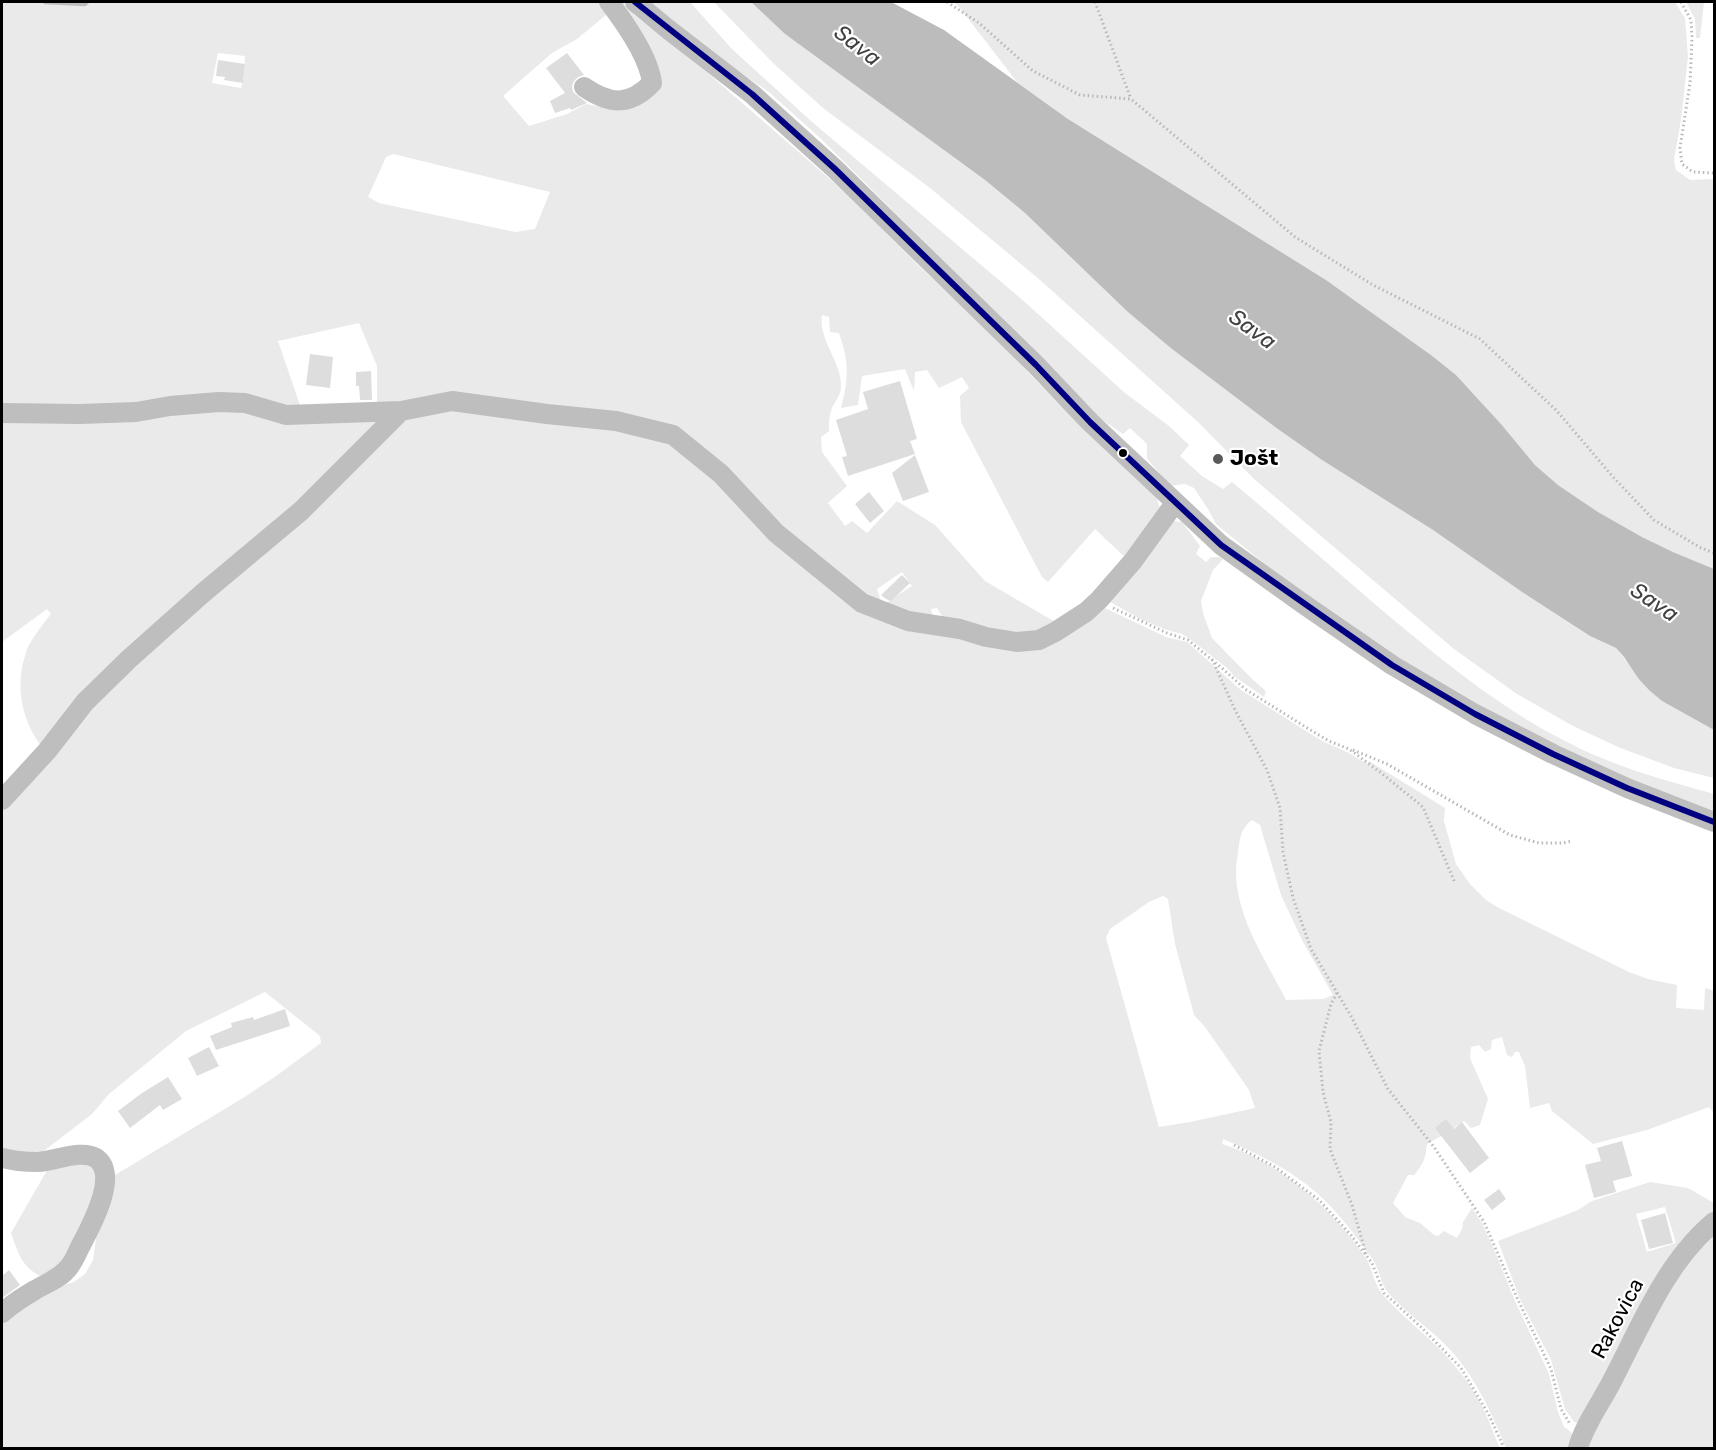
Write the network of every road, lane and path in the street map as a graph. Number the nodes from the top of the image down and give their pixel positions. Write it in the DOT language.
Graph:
graph roads {
  1 [pos="609,2"];
  2 [pos="635,2"];
  3 [pos="947,2"];
  4 [pos="1095,2"];
  5 [pos="1681,2"];
  6 [pos="584,87"];
  7 [pos="1131,99"];
  8 [pos="1714,174"];
  9 [pos="401,411"];
  10 [pos="2,413"];
  11 [pos="1175,503"];
  12 [pos="1714,553"];
  13 [pos="1098,600"];
  14 [pos="1212,659"];
  15 [pos="1349,749"];
  16 [pos="2,800"];
  17 [pos="1714,822"];
  18 [pos="1572,841"];
  19 [pos="1455,883"];
  20 [pos="1337,993"];
  21 [pos="1234,1145"];
  22 [pos="2,1158"];
  23 [pos="1714,1222"];
  24 [pos="1366,1256"];
  25 [pos="2,1313"];
  26 [pos="1580,1442"];
  27 [pos="1504,1449"];
  1 -- 6 [label="street"];
  2 -- 11 [label="street"];
  3 -- 7 [label="path"];
  4 -- 7 [label="path"];
  5 -- 8 [label="path"];
  7 -- 12 [label="path"];
  9 -- 10 [label="street"];
  9 -- 13 [label="street"];
  9 -- 16 [label="street"];
  11 -- 13 [label="street"];
  11 -- 17 [label="street"];
  13 -- 14 [label="path"];
  14 -- 15 [label="path"];
  14 -- 20 [label="path"];
  15 -- 18 [label="path"];
  15 -- 19 [label="path"];
  20 -- 24 [label="path"];
  20 -- 26 [label="path"];
  21 -- 24 [label="path"];
  22 -- 25 [label="street"];
  23 -- 26 [label="street, Rakovica"];
  24 -- 27 [label="path"];
}
